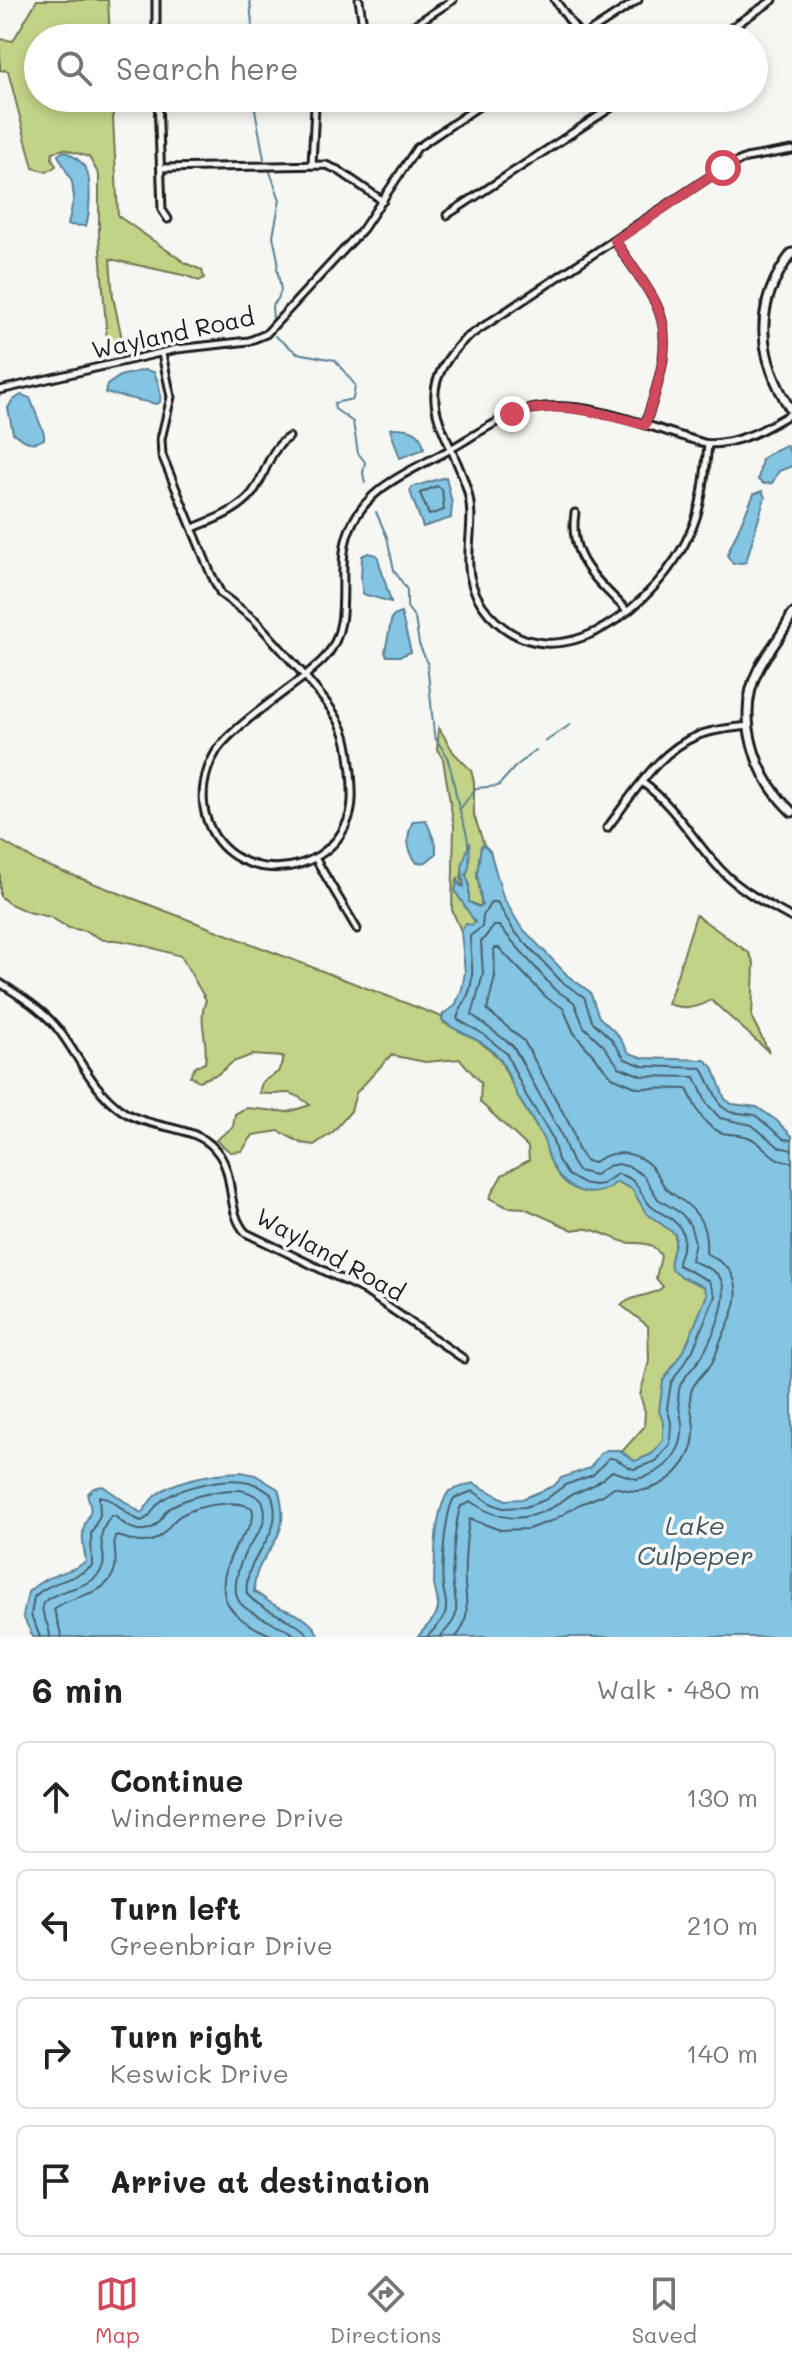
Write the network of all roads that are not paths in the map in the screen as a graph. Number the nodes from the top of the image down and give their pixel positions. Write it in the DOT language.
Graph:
graph roads {
  1 [pos="156,0"];
  2 [pos="359,0"];
  3 [pos="453,0"];
  4 [pos="555,0"];
  5 [pos="638,0"];
  6 [pos="773,0"];
  7 [pos="156,24"];
  8 [pos="363,24"];
  9 [pos="416,24"];
  10 [pos="571,24"];
  11 [pos="601,24"];
  12 [pos="738,24"];
  13 [pos="159,112"];
  14 [pos="315,112"];
  15 [pos="470,112"];
  16 [pos="605,112"];
  17 [pos="792,150"];
  18 [pos="312,164"];
  19 [pos="161,168"];
  20 [pos="383,201"];
  21 [pos="447,215"];
  22 [pos="168,219"];
  23 [pos="615,241"];
  24 [pos="792,253"];
  25 [pos="162,354"];
  26 [pos="0,390"];
  27 [pos="792,412"];
  28 [pos="645,425"];
  29 [pos="289,437"];
  30 [pos="708,444"];
  31 [pos="451,450"];
  32 [pos="575,513"];
  33 [pos="193,528"];
  34 [pos="626,610"];
  35 [pos="792,614"];
  36 [pos="305,676"];
  37 [pos="749,726"];
  38 [pos="643,783"];
  39 [pos="792,812"];
  40 [pos="607,828"];
  41 [pos="315,858"];
  42 [pos="792,918"];
  43 [pos="357,929"];
  44 [pos="0,983"];
  45 [pos="464,1359"];
  1 -- 7 [label="street"];
  2 -- 8 [label="street"];
  3 -- 9 [label="street"];
  4 -- 10 [label="street"];
  5 -- 11 [label="street"];
  6 -- 12 [label="street"];
  13 -- 19 [label="street"];
  14 -- 18 [label="street"];
  15 -- 20 [label="street, Wayland Road"];
  16 -- 21 [label="street"];
  17 -- 23 [label="street"];
  18 -- 19 [label="street"];
  18 -- 20 [label="street"];
  19 -- 22 [label="street"];
  20 -- 25 [label="street, Wayland Road"];
  23 -- 28 [label="street"];
  23 -- 31 [label="street"];
  24 -- 27 [label="street"];
  25 -- 26 [label="street, Wayland Road"];
  25 -- 33 [label="street"];
  27 -- 30 [label="street"];
  28 -- 30 [label="street"];
  28 -- 31 [label="street"];
  29 -- 33 [label="street"];
  30 -- 34 [label="street"];
  31 -- 34 [label="street"];
  31 -- 36 [label="street"];
  32 -- 34 [label="street"];
  33 -- 36 [label="street"];
  35 -- 37 [label="street"];
  36 -- 41 [label="street"];
  36 -- 41 [label="street"];
  37 -- 38 [label="street"];
  37 -- 39 [label="street"];
  38 -- 40 [label="street"];
  38 -- 42 [label="street"];
  41 -- 43 [label="street"];
  44 -- 45 [label="street, Wayland Road"];
}
